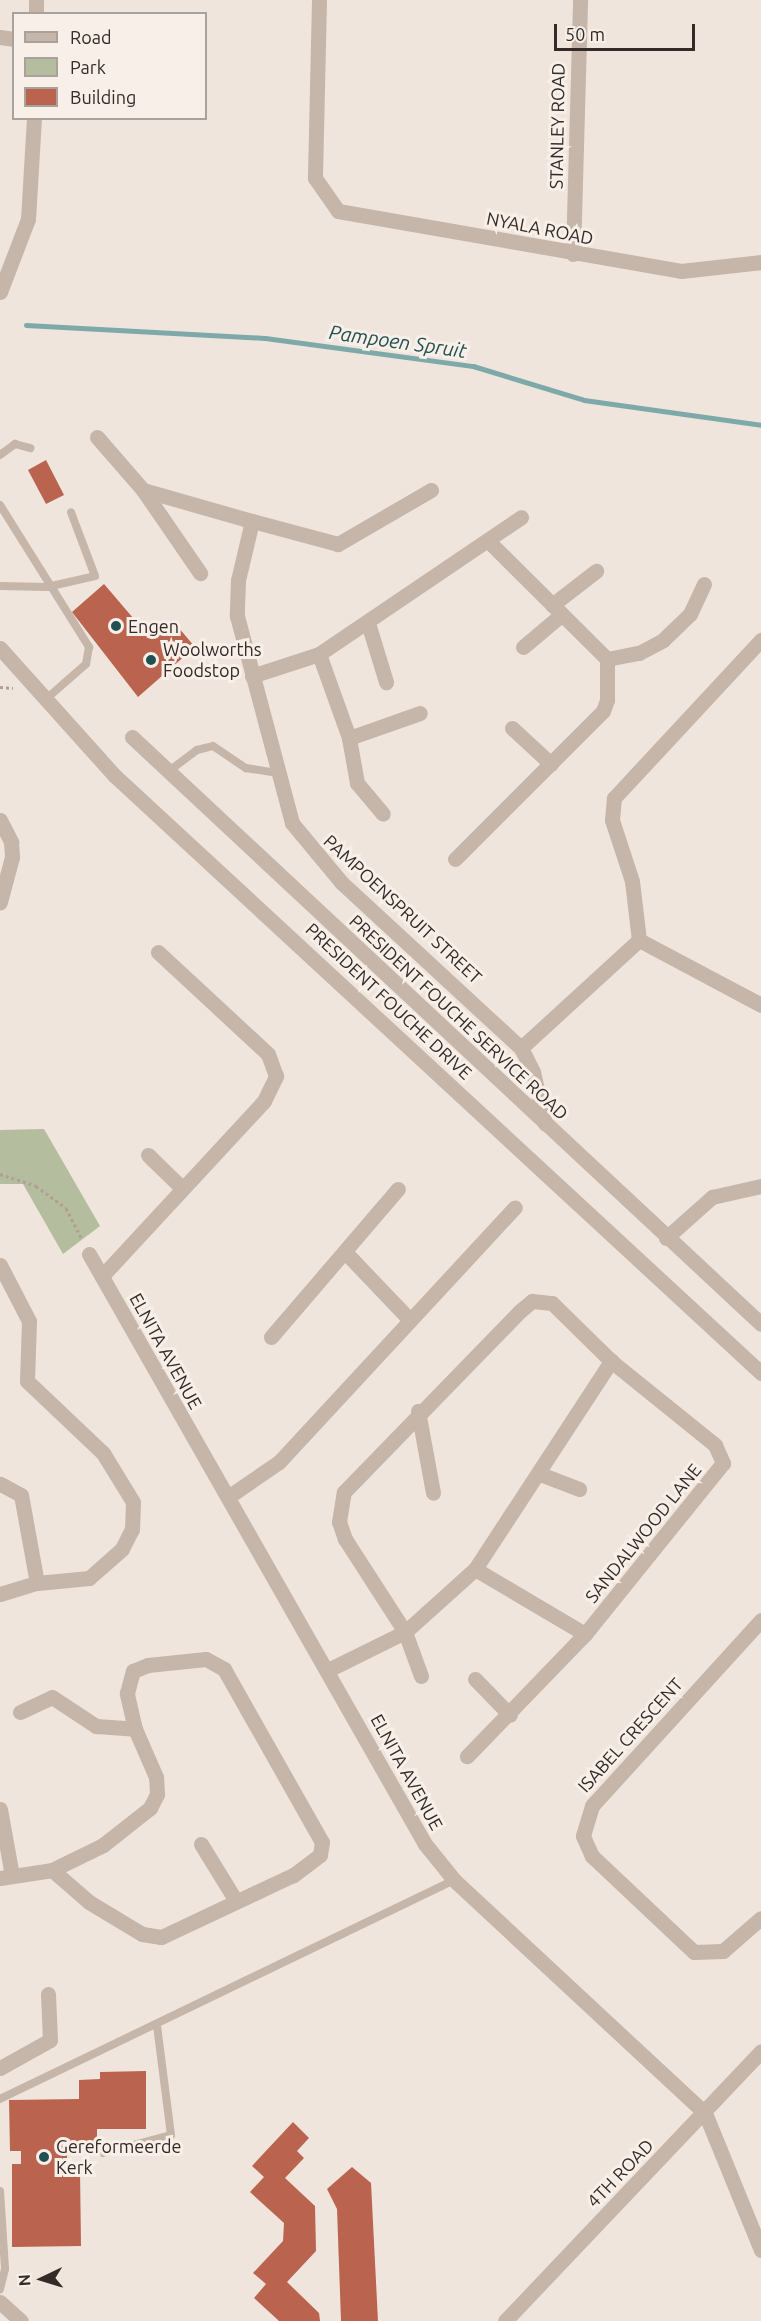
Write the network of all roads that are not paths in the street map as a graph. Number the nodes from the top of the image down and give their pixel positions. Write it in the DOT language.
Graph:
graph roads {
  1 [pos="319,0"];
  2 [pos="580,0"];
  3 [pos="34,120"];
  4 [pos="573,254"];
  5 [pos="761,262"];
  6 [pos="0,292"];
  7 [pos="97,437"];
  8 [pos="30,448"];
  9 [pos="0,455"];
  10 [pos="431,489"];
  11 [pos="143,490"];
  12 [pos="0,505"];
  13 [pos="71,512"];
  14 [pos="521,517"];
  15 [pos="252,521"];
  16 [pos="490,543"];
  17 [pos="596,571"];
  18 [pos="200,573"];
  19 [pos="704,584"];
  20 [pos="0,586"];
  21 [pos="47,587"];
  22 [pos="557,610"];
  23 [pos="368,623"];
  24 [pos="761,640"];
  25 [pos="523,646"];
  26 [pos="0,648"];
  27 [pos="319,654"];
  28 [pos="607,659"];
  29 [pos="252,676"];
  30 [pos="386,682"];
  31 [pos="45,700"];
  32 [pos="420,713"];
  33 [pos="512,728"];
  34 [pos="132,737"];
  35 [pos="349,738"];
  36 [pos="550,765"];
  37 [pos="169,771"];
  38 [pos="277,773"];
  39 [pos="383,814"];
  40 [pos="0,820"];
  41 [pos="455,859"];
  42 [pos="0,902"];
  43 [pos="639,940"];
  44 [pos="158,952"];
  45 [pos="761,1005"];
  46 [pos="521,1048"];
  47 [pos="545,1124"];
  48 [pos="148,1155"];
  49 [pos="761,1186"];
  50 [pos="181,1187"];
  51 [pos="398,1189"];
  52 [pos="515,1207"];
  53 [pos="666,1238"];
  54 [pos="345,1252"];
  55 [pos="89,1254"];
  56 [pos="0,1265"];
  57 [pos="102,1276"];
  58 [pos="410,1320"];
  59 [pos="761,1324"];
  60 [pos="271,1337"];
  61 [pos="611,1361"];
  62 [pos="761,1373"];
  63 [pos="418,1411"];
  64 [pos="540,1474"];
  65 [pos="0,1484"];
  66 [pos="579,1489"];
  67 [pos="433,1493"];
  68 [pos="228,1497"];
  69 [pos="475,1569"];
  70 [pos="37,1583"];
  71 [pos="0,1594"];
  72 [pos="761,1620"];
  73 [pos="405,1632"];
  74 [pos="585,1634"];
  75 [pos="328,1670"];
  76 [pos="421,1676"];
  77 [pos="475,1679"];
  78 [pos="20,1712"];
  79 [pos="510,1715"];
  80 [pos="135,1730"];
  81 [pos="467,1756"];
  82 [pos="0,1809"];
  83 [pos="201,1844"];
  84 [pos="52,1870"];
  85 [pos="6,1877"];
  86 [pos="454,1880"];
  87 [pos="236,1901"];
  88 [pos="761,1918"];
  89 [pos="48,1994"];
  90 [pos="157,2026"];
  91 [pos="761,2051"];
  92 [pos="0,2068"];
  93 [pos="0,2099"];
  94 [pos="705,2113"];
  95 [pos="103,2153"];
  96 [pos="0,2191"];
  97 [pos="2,2249"];
  98 [pos="761,2250"];
  99 [pos="0,2289"];
  100 [pos="0,2302"];
  101 [pos="511,2319"];
  102 [pos="21,2321"];
  1 -- 4 [label="street, NYALA ROAD"];
  2 -- 4 [label="street, STANLEY ROAD"];
  3 -- 6 [label="street"];
  4 -- 5 [label="street, NYALA ROAD"];
  7 -- 11 [label="street"];
  8 -- 9 [label="lane"];
  10 -- 15 [label="street"];
  11 -- 15 [label="street"];
  11 -- 18 [label="street"];
  12 -- 21 [label="lane"];
  13 -- 21 [label="lane"];
  14 -- 16 [label="street"];
  15 -- 29 [label="street, PAMPOENSPRUIT STREET"];
  16 -- 22 [label="street"];
  16 -- 23 [label="street"];
  17 -- 22 [label="street"];
  19 -- 28 [label="street"];
  20 -- 21 [label="lane"];
  21 -- 31 [label="lane"];
  22 -- 25 [label="street"];
  22 -- 28 [label="street"];
  23 -- 27 [label="street"];
  23 -- 30 [label="street"];
  24 -- 43 [label="street"];
  26 -- 31 [label="street, PRESIDENT FOUCHE DRIVE"];
  27 -- 29 [label="street"];
  27 -- 35 [label="street"];
  28 -- 36 [label="street"];
  29 -- 38 [label="street, PAMPOENSPRUIT STREET"];
  31 -- 62 [label="street, PRESIDENT FOUCHE DRIVE"];
  32 -- 35 [label="street"];
  33 -- 36 [label="street"];
  34 -- 37 [label="street, PRESIDENT FOUCHE SERVICE ROAD"];
  35 -- 39 [label="street"];
  36 -- 41 [label="street"];
  37 -- 38 [label="lane"];
  37 -- 47 [label="street, PRESIDENT FOUCHE SERVICE ROAD"];
  38 -- 46 [label="street, PAMPOENSPRUIT STREET"];
  40 -- 42 [label="street"];
  43 -- 45 [label="street"];
  43 -- 46 [label="street"];
  44 -- 50 [label="street"];
  46 -- 47 [label="street, PAMPOENSPRUIT STREET"];
  47 -- 53 [label="street, PRESIDENT FOUCHE SERVICE ROAD"];
  48 -- 50 [label="street"];
  49 -- 53 [label="street"];
  50 -- 57 [label="street"];
  51 -- 54 [label="street"];
  52 -- 58 [label="street"];
  53 -- 59 [label="street, PRESIDENT FOUCHE SERVICE ROAD"];
  54 -- 58 [label="street"];
  54 -- 60 [label="street"];
  55 -- 57 [label="street, ELNITA AVENUE"];
  56 -- 70 [label="street"];
  57 -- 68 [label="street, ELNITA AVENUE"];
  58 -- 68 [label="street"];
  61 -- 63 [label="street, SANDALWOOD LANE"];
  61 -- 64 [label="street"];
  61 -- 74 [label="street, SANDALWOOD LANE"];
  63 -- 67 [label="street"];
  63 -- 73 [label="street, SANDALWOOD LANE"];
  64 -- 66 [label="street"];
  64 -- 69 [label="street"];
  65 -- 70 [label="street"];
  68 -- 75 [label="street, ELNITA AVENUE"];
  69 -- 73 [label="street"];
  69 -- 74 [label="street"];
  70 -- 71 [label="street"];
  72 -- 88 [label="street, ISABEL CRESCENT"];
  73 -- 75 [label="street"];
  73 -- 76 [label="street, SANDALWOOD LANE"];
  74 -- 79 [label="street, SANDALWOOD LANE"];
  75 -- 86 [label="street, ELNITA AVENUE"];
  77 -- 79 [label="street"];
  78 -- 80 [label="street"];
  79 -- 81 [label="street, SANDALWOOD LANE"];
  80 -- 84 [label="street"];
  80 -- 87 [label="street"];
  82 -- 85 [label="street"];
  83 -- 87 [label="street"];
  84 -- 85 [label="street"];
  84 -- 87 [label="street"];
  86 -- 90 [label="lane"];
  86 -- 94 [label="street, ELNITA AVENUE"];
  89 -- 92 [label="street"];
  90 -- 93 [label="lane"];
  90 -- 95 [label="lane"];
  91 -- 94 [label="street, 4TH ROAD"];
  94 -- 98 [label="street, ELNITA AVENUE"];
  94 -- 101 [label="street, 4TH ROAD"];
  96 -- 97 [label="lane"];
  97 -- 99 [label="lane"];
  100 -- 102 [label="street"];
}
